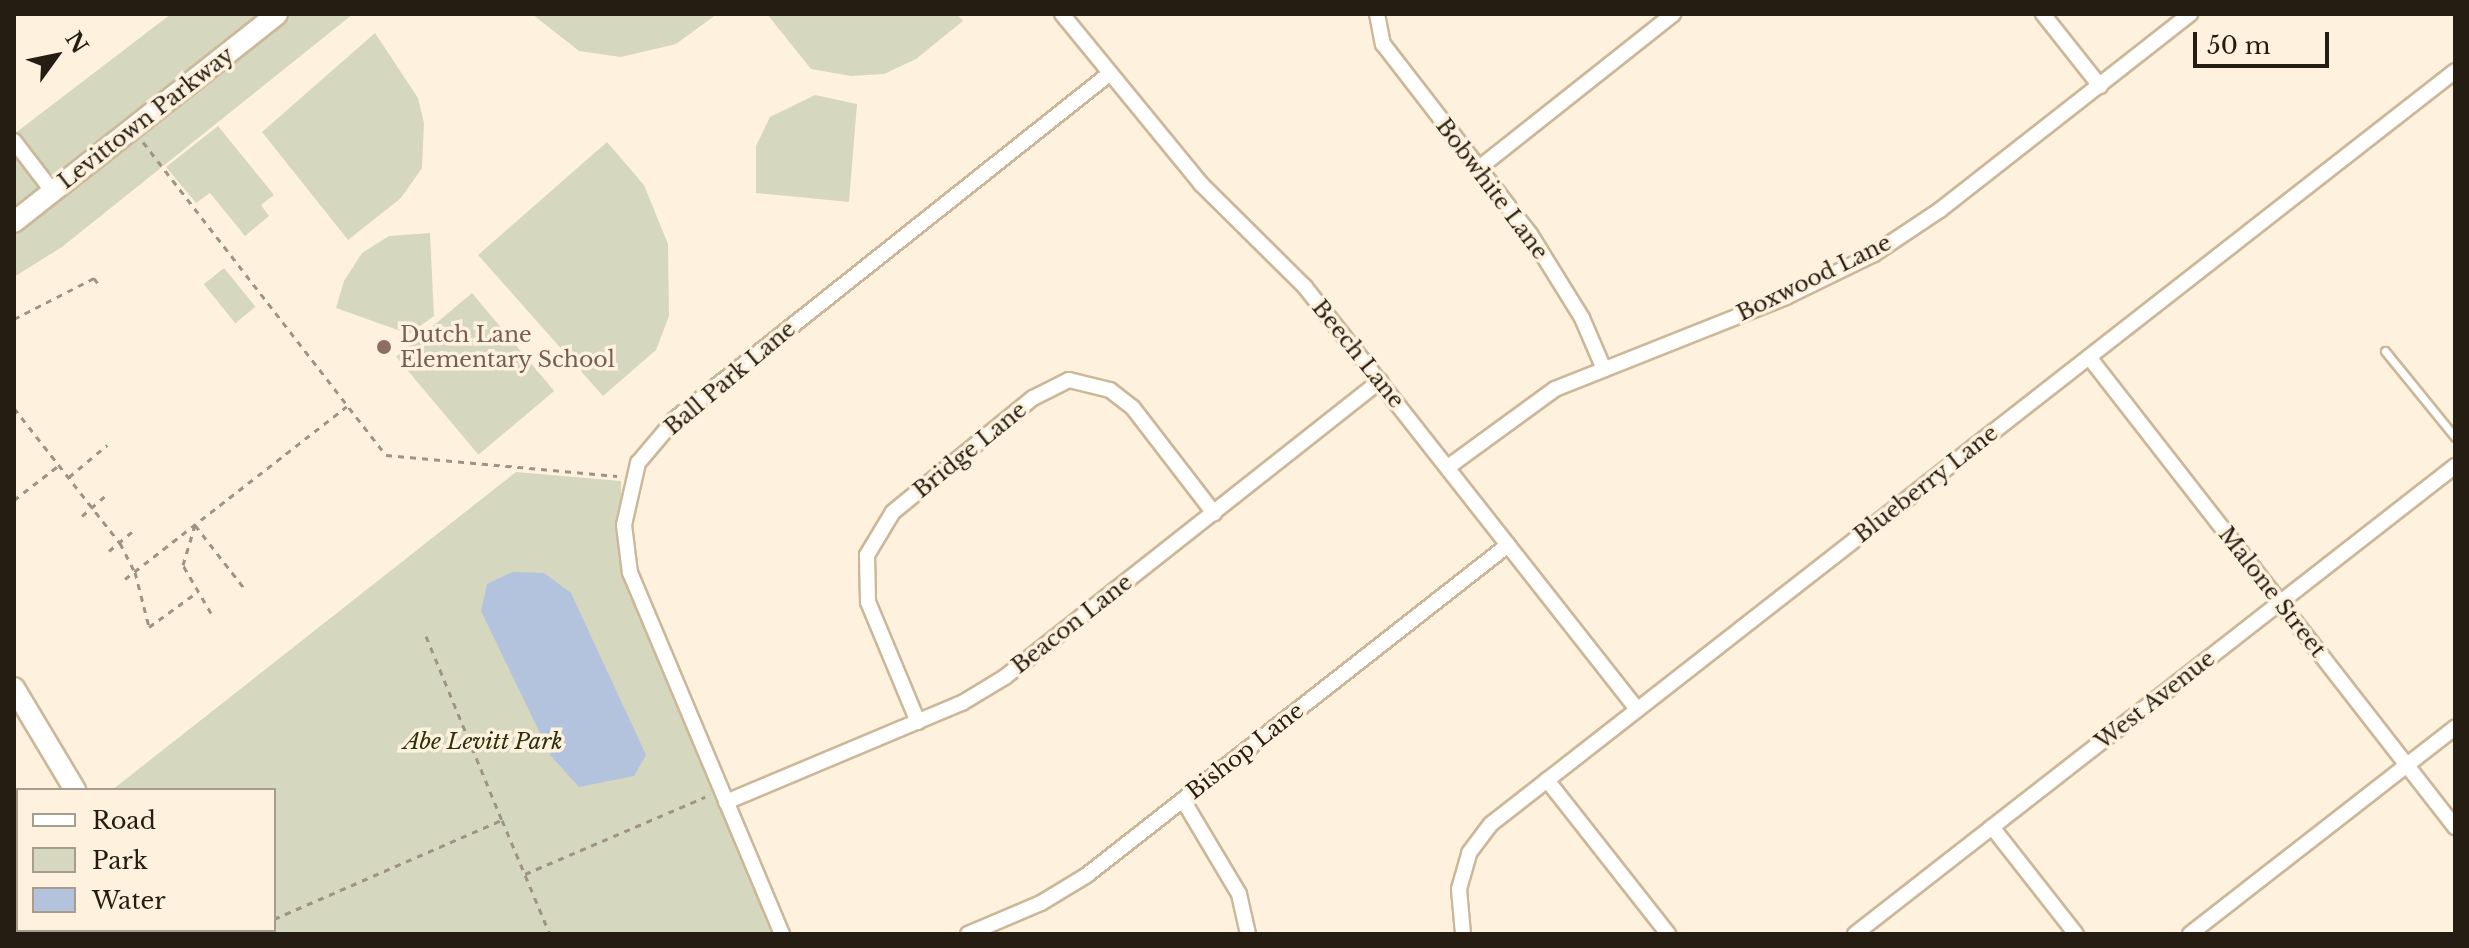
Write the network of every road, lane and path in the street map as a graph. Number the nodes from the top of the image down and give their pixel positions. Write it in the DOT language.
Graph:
graph roads {
  1 [pos="277,14"];
  2 [pos="1062,14"];
  3 [pos="1377,14"];
  4 [pos="1673,14"];
  5 [pos="2043,14"];
  6 [pos="2190,14"];
  7 [pos="2455,71"];
  8 [pos="1109,74"];
  9 [pos="2100,86"];
  10 [pos="133,129"];
  11 [pos="14,141"];
  12 [pos="1479,168"];
  13 [pos="53,192"];
  14 [pos="14,222"];
  15 [pos="101,288"];
  16 [pos="14,319"];
  17 [pos="2385,351"];
  18 [pos="2089,357"];
  19 [pos="1604,369"];
  20 [pos="1380,381"];
  21 [pos="347,406"];
  22 [pos="14,408"];
  23 [pos="2455,437"];
  24 [pos="107,445"];
  25 [pos="59,465"];
  26 [pos="2455,466"];
  27 [pos="1448,467"];
  28 [pos="69,477"];
  29 [pos="633,477"];
  30 [pos="105,496"];
  31 [pos="14,500"];
  32 [pos="92,507"];
  33 [pos="1214,513"];
  34 [pos="82,516"];
  35 [pos="195,525"];
  36 [pos="133,531"];
  37 [pos="120,543"];
  38 [pos="1508,545"];
  39 [pos="109,551"];
  40 [pos="135,572"];
  41 [pos="125,579"];
  42 [pos="244,588"];
  43 [pos="196,593"];
  44 [pos="2281,602"];
  45 [pos="211,613"];
  46 [pos="426,636"];
  47 [pos="14,688"];
  48 [pos="1637,709"];
  49 [pos="918,722"];
  50 [pos="2455,728"];
  51 [pos="2407,765"];
  52 [pos="1547,780"];
  53 [pos="74,788"];
  54 [pos="724,796"];
  55 [pos="1183,800"];
  56 [pos="502,820"];
  57 [pos="1992,827"];
  58 [pos="2455,827"];
  59 [pos="525,874"];
  60 [pos="276,918"];
  61 [pos="1004,927"];
  62 [pos="550,934"];
  63 [pos="782,934"];
  64 [pos="968,934"];
  65 [pos="1248,934"];
  66 [pos="1463,934"];
  67 [pos="1668,934"];
  68 [pos="1855,934"];
  69 [pos="2076,934"];
  70 [pos="2190,934"];
  1 -- 10 [label="street, Levittown Parkway"];
  2 -- 8 [label="street, Beech Lane"];
  3 -- 12 [label="street, Bobwhite Lane"];
  4 -- 12 [label="street"];
  5 -- 9 [label="street"];
  6 -- 9 [label="street, Boxwood Lane"];
  7 -- 18 [label="street, Blueberry Lane"];
  8 -- 20 [label="street, Beech Lane"];
  8 -- 29 [label="street, Ball Park Lane"];
  9 -- 19 [label="street, Boxwood Lane"];
  10 -- 13 [label="street, Levittown Parkway"];
  10 -- 21 [label="path"];
  11 -- 13 [label="street"];
  12 -- 19 [label="street, Bobwhite Lane"];
  13 -- 14 [label="street, Levittown Parkway"];
  15 -- 16 [label="path"];
  17 -- 23 [label="lane"];
  18 -- 44 [label="street, Malone Street"];
  18 -- 48 [label="street, Blueberry Lane"];
  19 -- 27 [label="street, Boxwood Lane"];
  20 -- 27 [label="street, Beech Lane"];
  20 -- 33 [label="street, Beacon Lane"];
  21 -- 29 [label="path"];
  21 -- 35 [label="path"];
  22 -- 25 [label="path"];
  24 -- 28 [label="path"];
  25 -- 28 [label="path"];
  25 -- 31 [label="path"];
  26 -- 44 [label="street, West Avenue"];
  27 -- 38 [label="street, Beech Lane"];
  28 -- 32 [label="path"];
  29 -- 54 [label="street, Ball Park Lane"];
  30 -- 32 [label="path"];
  32 -- 34 [label="path"];
  32 -- 37 [label="path"];
  33 -- 49 [label="street, Beacon Lane"];
  33 -- 49 [label="street, Bridge Lane"];
  35 -- 40 [label="path"];
  35 -- 42 [label="path"];
  35 -- 43 [label="path"];
  36 -- 37 [label="path"];
  37 -- 39 [label="path"];
  37 -- 40 [label="path"];
  38 -- 48 [label="street, Beech Lane"];
  38 -- 55 [label="street, Bishop Lane"];
  40 -- 41 [label="path"];
  40 -- 43 [label="path"];
  43 -- 45 [label="path"];
  44 -- 51 [label="street, Malone Street"];
  44 -- 57 [label="street, West Avenue"];
  46 -- 56 [label="path"];
  47 -- 53 [label="street"];
  48 -- 52 [label="street, Blueberry Lane"];
  49 -- 54 [label="street, Beacon Lane"];
  50 -- 51 [label="street"];
  51 -- 58 [label="street, Malone Street"];
  51 -- 70 [label="street"];
  52 -- 66 [label="street, Blueberry Lane"];
  52 -- 67 [label="street"];
  54 -- 59 [label="path"];
  54 -- 63 [label="street, Ball Park Lane"];
  55 -- 61 [label="street, Bishop Lane"];
  55 -- 65 [label="street"];
  56 -- 59 [label="path"];
  56 -- 60 [label="path"];
  57 -- 68 [label="street, West Avenue"];
  57 -- 69 [label="street"];
  59 -- 62 [label="path"];
  61 -- 64 [label="street, Bishop Lane"];
}
